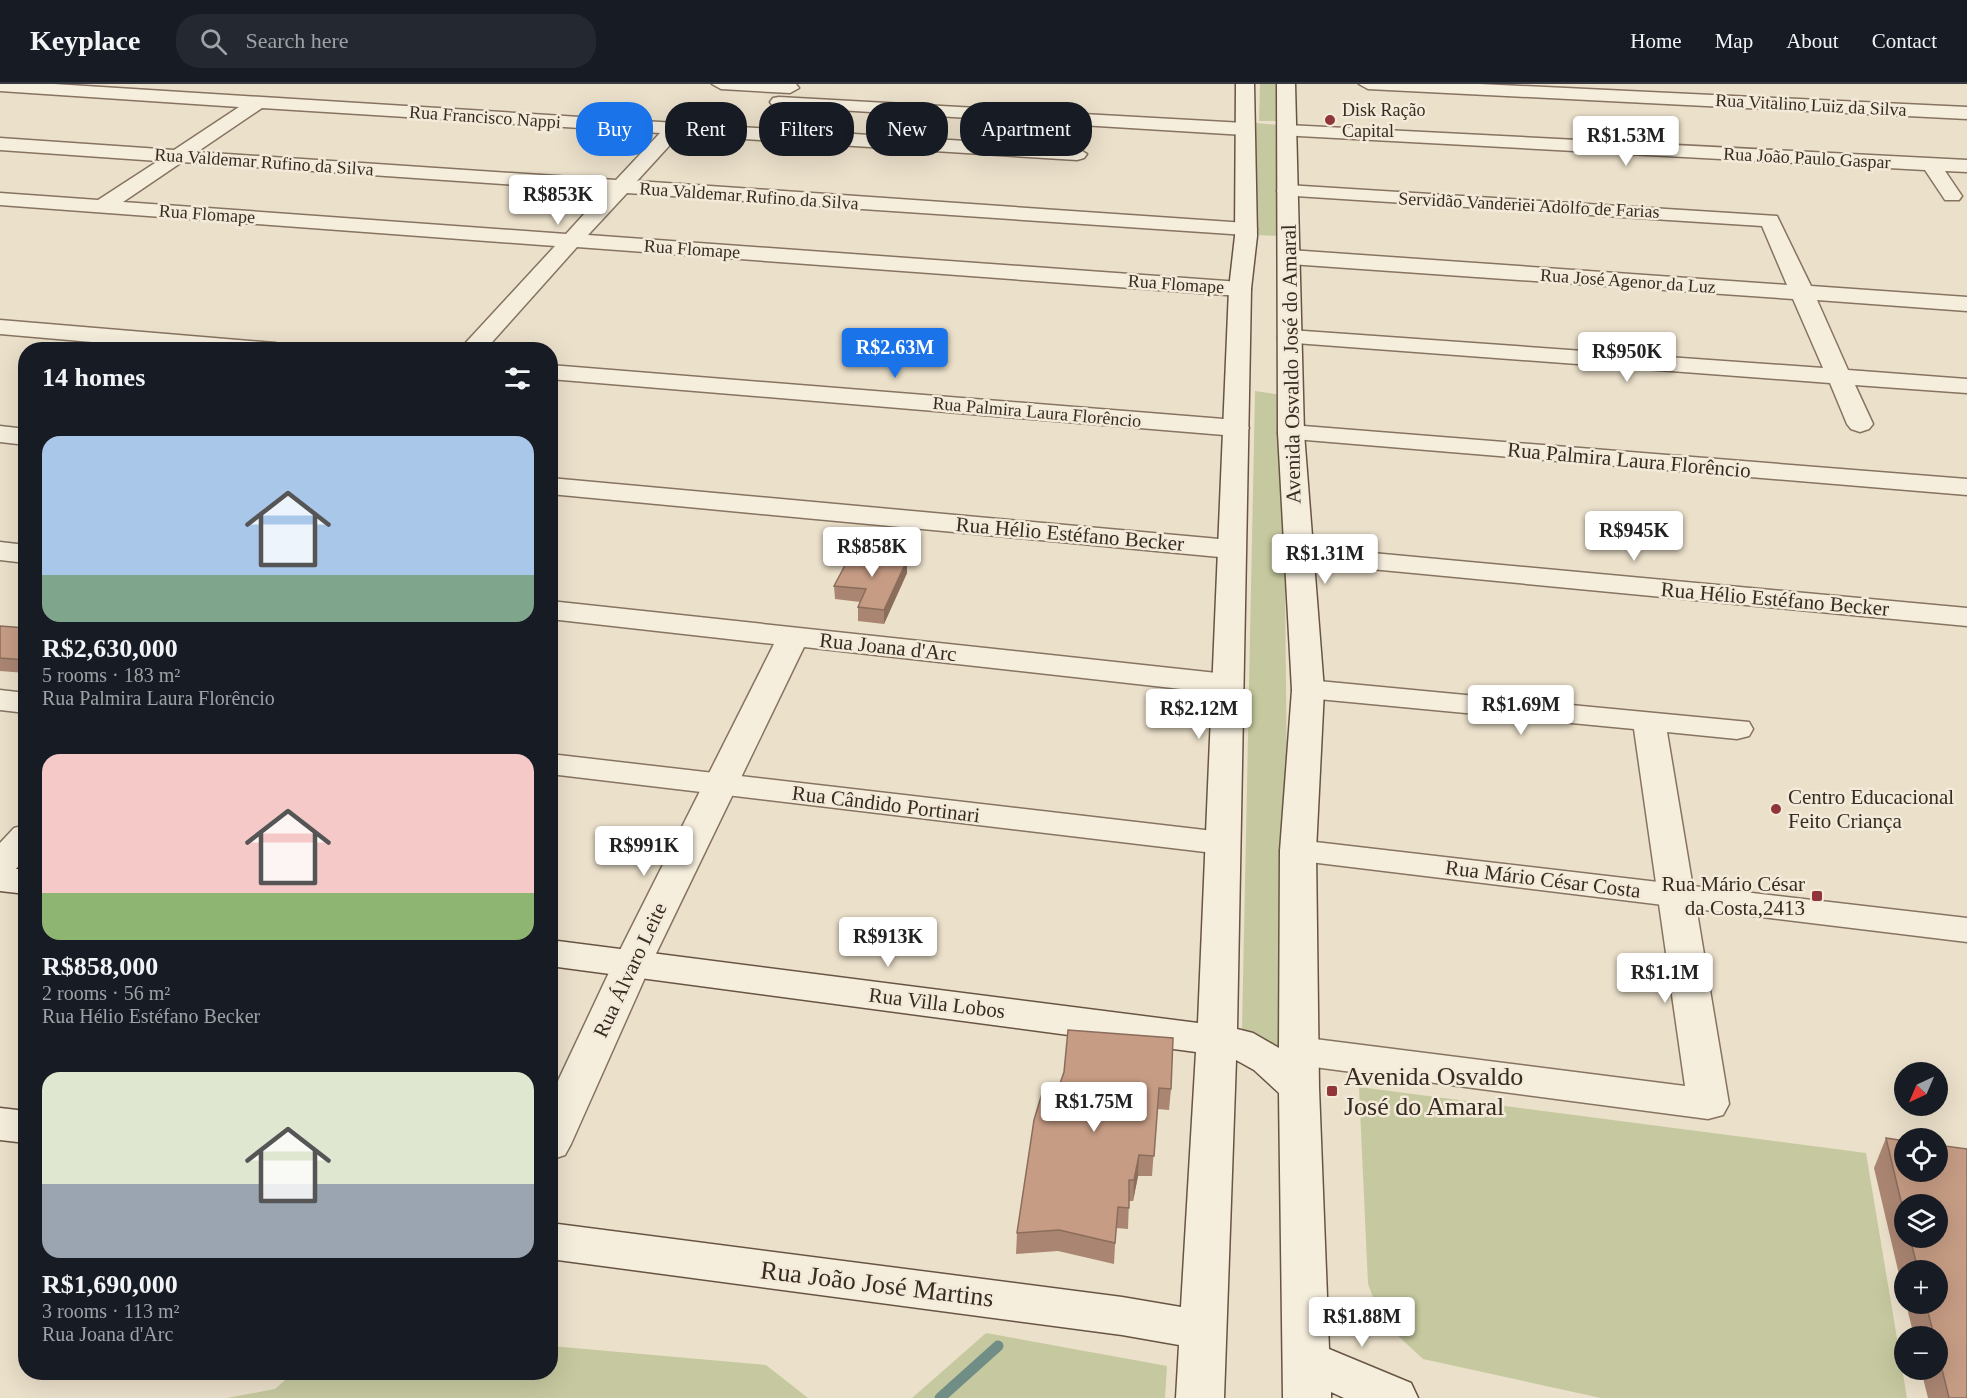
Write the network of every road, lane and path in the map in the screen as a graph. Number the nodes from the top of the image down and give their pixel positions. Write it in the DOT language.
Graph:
graph roads {
  1 [pos="721,84"];
  2 [pos="1245,84"];
  3 [pos="1286,84"];
  4 [pos="1368,84"];
  5 [pos="0,86"];
  6 [pos="1800,88"];
  7 [pos="788,91"];
  8 [pos="257,103"];
  9 [pos="1810,105"];
  10 [pos="1967,113"];
  11 [pos="1820,122"];
  12 [pos="665,128"];
  13 [pos="1244,129"];
  14 [pos="1287,131"];
  15 [pos="747,134"];
  16 [pos="752,134"];
  17 [pos="665,139"];
  18 [pos="0,144"];
  19 [pos="960,147"];
  20 [pos="177,156"];
  21 [pos="1931,164"];
  22 [pos="1967,166"];
  23 [pos="620,187"];
  24 [pos="1287,191"];
  25 [pos="1952,196"];
  26 [pos="0,199"];
  27 [pos="103,206"];
  28 [pos="1246,229"];
  29 [pos="572,240"];
  30 [pos="1290,257"];
  31 [pos="1240,289"];
  32 [pos="1802,293"];
  33 [pos="1967,304"];
  34 [pos="0,327"];
  35 [pos="1290,337"];
  36 [pos="179,342"];
  37 [pos="478,342"];
  38 [pos="558,373"];
  39 [pos="1265,377"];
  40 [pos="1840,377"];
  41 [pos="1967,386"];
  42 [pos="1860,424"];
  43 [pos="1236,428"];
  44 [pos="1291,433"];
  45 [pos="0,434"];
  46 [pos="18,435"];
  47 [pos="558,487"];
  48 [pos="1967,487"];
  49 [pos="1230,549"];
  50 [pos="0,551"];
  51 [pos="18,553"];
  52 [pos="1297,555"];
  53 [pos="558,611"];
  54 [pos="1967,617"];
  55 [pos="793,637"];
  56 [pos="1226,684"];
  57 [pos="1308,690"];
  58 [pos="0,700"];
  59 [pos="18,702"];
  60 [pos="1649,723"];
  61 [pos="1737,729"];
  62 [pos="558,765"];
  63 [pos="720,784"];
  64 [pos="1222,843"];
  65 [pos="18,845"];
  66 [pos="1298,851"];
  67 [pos="0,864"];
  68 [pos="0,879"];
  69 [pos="18,881"];
  70 [pos="1678,896"];
  71 [pos="1967,930"];
  72 [pos="558,954"];
  73 [pos="632,964"];
  74 [pos="1217,1040"];
  75 [pos="1299,1069"];
  76 [pos="0,1124"];
  77 [pos="18,1126"];
  78 [pos="558,1126"];
  79 [pos="558,1242"];
  80 [pos="1203,1330"];
  81 [pos="1306,1378"];
  82 [pos="1200,1398"];
  83 [pos="1394,1398"];
  1 -- 7 [label="street"];
  2 -- 13 [label="street, Avenida Osvaldo José do Amaral"];
  3 -- 14 [label="street, Avenida Osvaldo José do Amaral"];
  4 -- 9 [label="street, Rua Vitalino Luiz da Silva"];
  5 -- 8 [label="street, Rua Francisco Nappi"];
  6 -- 9 [label="street"];
  7 -- 13 [label="street"];
  7 -- 16 [label="street"];
  8 -- 12 [label="street, Rua Francisco Nappi"];
  8 -- 20 [label="street"];
  9 -- 10 [label="street, Rua Vitalino Luiz da Silva"];
  9 -- 11 [label="street"];
  13 -- 28 [label="street, Avenida Osvaldo José do Amaral"];
  14 -- 21 [label="street, Rua João Paulo Gaspar"];
  14 -- 24 [label="street, Avenida Osvaldo José do Amaral"];
  15 -- 16 [label="street, Rua Francisco Nappi"];
  16 -- 19 [label="street, Rua Francisco Nappi"];
  17 -- 23 [label="street"];
  18 -- 20 [label="street, Rua Valdemar Rufino da Silva"];
  20 -- 23 [label="street, Rua Valdemar Rufino da Silva"];
  20 -- 27 [label="street"];
  21 -- 22 [label="street, Rua João Paulo Gaspar"];
  21 -- 25 [label="street"];
  23 -- 28 [label="street, Rua Valdemar Rufino da Silva"];
  23 -- 29 [label="street"];
  24 -- 30 [label="street, Avenida Osvaldo José do Amaral"];
  24 -- 32 [label="street, Servidão Vanderiei Adolfo de Farias"];
  26 -- 27 [label="street, Rua Flomape"];
  27 -- 29 [label="street, Rua Flomape"];
  28 -- 31 [label="street, Avenida Osvaldo José do Amaral"];
  29 -- 31 [label="street, Rua Flomape"];
  29 -- 37 [label="street"];
  30 -- 32 [label="street, Rua José Agenor da Luz"];
  30 -- 35 [label="street, Avenida Osvaldo José do Amaral"];
  31 -- 39 [label="street, Avenida Osvaldo José do Amaral"];
  32 -- 33 [label="street, Rua José Agenor da Luz"];
  32 -- 40 [label="street"];
  34 -- 36 [label="street"];
  35 -- 39 [label="street, Avenida Osvaldo José do Amaral"];
  35 -- 40 [label="street"];
  38 -- 43 [label="street, Rua Palmira Laura Florêncio"];
  39 -- 43 [label="street, Avenida Osvaldo José do Amaral"];
  39 -- 44 [label="street, Avenida Osvaldo José do Amaral"];
  40 -- 41 [label="street"];
  40 -- 42 [label="street"];
  43 -- 49 [label="street, Avenida Osvaldo José do Amaral"];
  44 -- 48 [label="street, Rua Palmira Laura Florêncio"];
  44 -- 52 [label="street, Avenida Osvaldo José do Amaral"];
  45 -- 46 [label="street"];
  47 -- 49 [label="street, Rua Hélio Estéfano Becker"];
  49 -- 56 [label="street, Avenida Osvaldo José do Amaral"];
  50 -- 51 [label="street"];
  52 -- 54 [label="street, Rua Hélio Estéfano Becker"];
  52 -- 57 [label="street, Avenida Osvaldo José do Amaral"];
  53 -- 55 [label="street, Rua Joana d'Arc"];
  55 -- 56 [label="street, Rua Joana d'Arc"];
  55 -- 63 [label="street, Rua Álvaro Leite"];
  56 -- 64 [label="street, Avenida Osvaldo José do Amaral"];
  57 -- 60 [label="street"];
  57 -- 66 [label="street, Avenida Osvaldo José do Amaral"];
  58 -- 59 [label="street"];
  60 -- 61 [label="street"];
  60 -- 70 [label="street"];
  62 -- 63 [label="street, Rua Cândido Portinari"];
  63 -- 64 [label="street, Rua Cândido Portinari"];
  63 -- 73 [label="street, Rua Álvaro Leite"];
  64 -- 74 [label="street, Avenida Osvaldo José do Amaral"];
  65 -- 67 [label="street"];
  66 -- 70 [label="street, Rua Mário César Costa"];
  66 -- 75 [label="street, Avenida Osvaldo José do Amaral"];
  68 -- 69 [label="street"];
  70 -- 71 [label="street, Rua Mário César Costa"];
  70 -- 75 [label="street"];
  72 -- 73 [label="street, Rua Villa Lobos"];
  73 -- 74 [label="street, Rua Villa Lobos"];
  73 -- 78 [label="street, Rua Álvaro Leite"];
  74 -- 75 [label="street, Rua Villa Lobos"];
  74 -- 80 [label="street, Avenida Osvaldo José do Amaral"];
  75 -- 81 [label="street, Avenida Osvaldo José do Amaral"];
  76 -- 77 [label="street"];
  79 -- 80 [label="street, Rua João José Martins"];
  80 -- 82 [label="street, Avenida Osvaldo José do Amaral"];
  81 -- 83 [label="street"];
}
